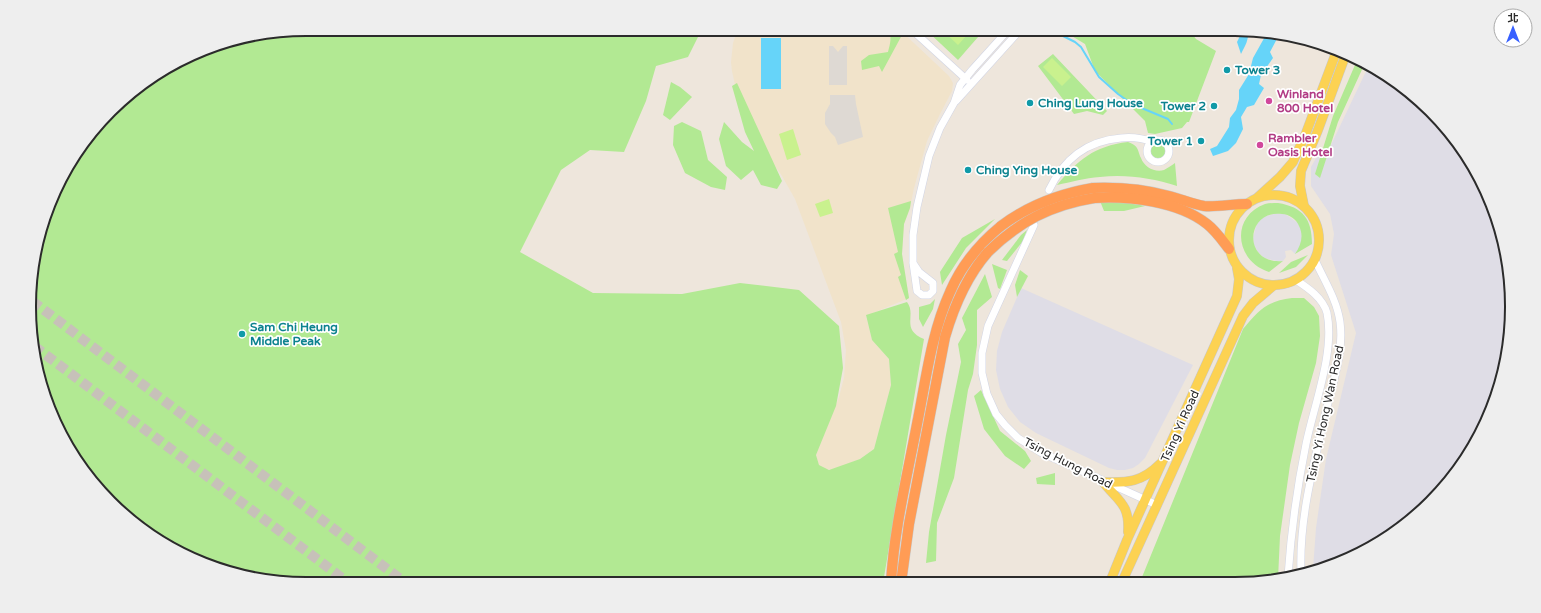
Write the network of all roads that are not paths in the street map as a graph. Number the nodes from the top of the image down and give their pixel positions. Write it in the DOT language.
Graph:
graph roads {
  1 [pos="919,36"];
  2 [pos="1003,36"];
  3 [pos="1015,36"];
  4 [pos="1335,56"];
  5 [pos="1344,60"];
  6 [pos="965,78"];
  7 [pos="972,84"];
  8 [pos="954,103"];
  9 [pos="1152,142"];
  10 [pos="1049,190"];
  11 [pos="1093,193"];
  12 [pos="1258,197"];
  13 [pos="1247,204"];
  14 [pos="1304,206"];
  15 [pos="1034,225"];
  16 [pos="1229,249"];
  17 [pos="1316,260"];
  18 [pos="913,263"];
  19 [pos="1238,268"];
  20 [pos="1296,280"];
  21 [pos="1273,286"];
  22 [pos="1165,459"];
  23 [pos="1103,482"];
  24 [pos="1146,500"];
  25 [pos="1157,506"];
  26 [pos="1128,540"];
  27 [pos="1302,569"];
  28 [pos="1288,572"];
  29 [pos="892,577"];
  30 [pos="902,577"];
  31 [pos="1112,577"];
  32 [pos="1124,577"];
  1 -- 6 [label="street"];
  2 -- 6 [label="street"];
  3 -- 7 [label="street"];
  4 -- 12 [label="main road, Tsing Yi Road"];
  5 -- 14 [label="main road, Tsing Yi Road"];
  6 -- 7 [label="street"];
  6 -- 8 [label="street"];
  7 -- 8 [label="street"];
  8 -- 18 [label="street"];
  9 -- 10 [label="street"];
  11 -- 13 [label="highway"];
  11 -- 16 [label="highway"];
  11 -- 29 [label="highway, bridge"];
  11 -- 30 [label="highway, bridge"];
  12 -- 13 [label="main road, Tsing Yi Road"];
  12 -- 14 [label="main road, Tsing Yi Road"];
  13 -- 16 [label="main road, Tsing Yi Road"];
  14 -- 17 [label="main road, Tsing Yi Road"];
  15 -- 23 [label="street, Tsing Hung Road"];
  16 -- 19 [label="main road, Tsing Yi Road"];
  17 -- 20 [label="main road, Tsing Yi Road"];
  17 -- 27 [label="street, Tsing Yi Hong Wan Road"];
  19 -- 21 [label="main road, Tsing Yi Road"];
  19 -- 22 [label="main road, Tsing Yi Road"];
  20 -- 21 [label="main road, Tsing Yi Road"];
  20 -- 28 [label="street, Tsing Yi Hong Wan Road"];
  21 -- 25 [label="main road, Tsing Yi Road"];
  22 -- 23 [label="main road"];
  22 -- 24 [label="main road, Tsing Yi Road"];
  23 -- 24 [label="street, Tsing Hung Road"];
  23 -- 26 [label="main road"];
  24 -- 25 [label="street, Tsing Hung Road"];
  24 -- 26 [label="main road, Tsing Yi Road"];
  25 -- 32 [label="main road, Tsing Yi Road"];
  26 -- 31 [label="main road, Tsing Yi Road"];
}
